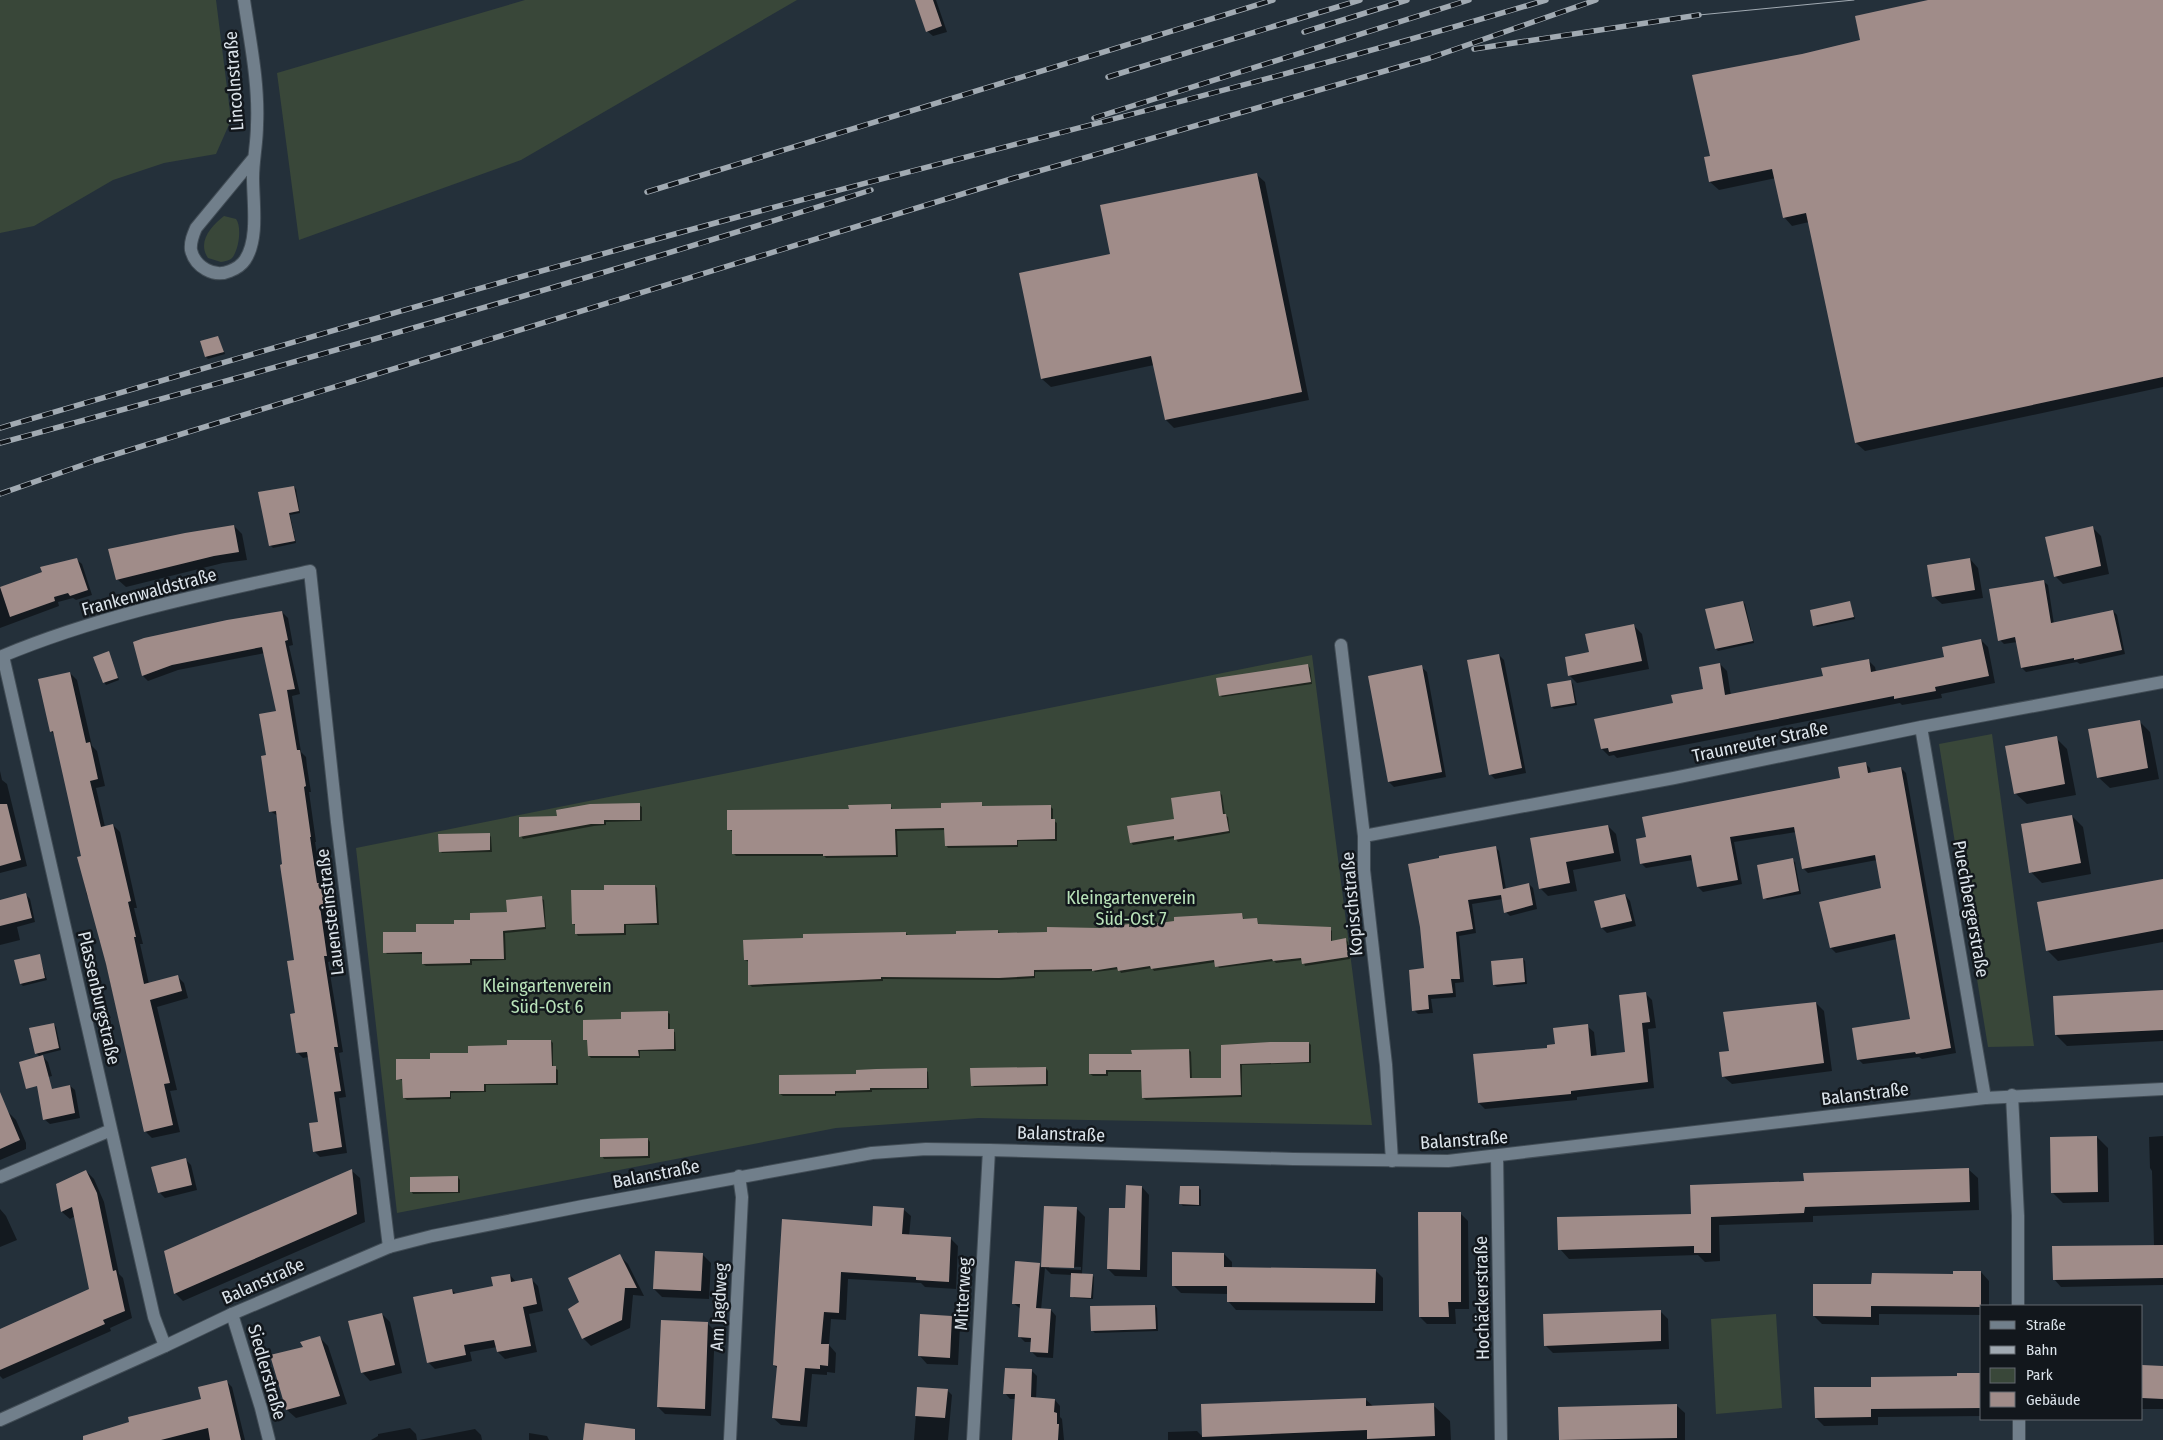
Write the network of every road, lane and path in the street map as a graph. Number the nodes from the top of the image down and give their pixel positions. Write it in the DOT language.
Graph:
graph roads {
  1 [pos="244,0"];
  2 [pos="253,160"];
  3 [pos="310,571"];
  4 [pos="1341,645"];
  5 [pos="1,656"];
  6 [pos="2163,682"];
  7 [pos="1921,727"];
  8 [pos="1364,836"];
  9 [pos="2163,1089"];
  10 [pos="2012,1095"];
  11 [pos="1986,1098"];
  12 [pos="111,1130"];
  13 [pos="989,1150"];
  14 [pos="1497,1156"];
  15 [pos="1392,1161"];
  16 [pos="739,1176"];
  17 [pos="0,1177"];
  18 [pos="389,1247"];
  19 [pos="2018,1305"];
  20 [pos="232,1314"];
  21 [pos="165,1346"];
  22 [pos="0,1420"];
  23 [pos="2019,1420"];
  24 [pos="268,1440"];
  25 [pos="730,1440"];
  26 [pos="973,1440"];
  27 [pos="1501,1440"];
  28 [pos="2019,1440"];
  1 -- 2 [label="street, Lincolnstraße"];
  2 -- 2 [label="street, Lincolnstraße"];
  3 -- 5 [label="street, Frankenwaldstraße"];
  3 -- 18 [label="street, Lauensteinstraße"];
  4 -- 8 [label="street, Kopischstraße"];
  5 -- 12 [label="street, Plassenburgstraße"];
  6 -- 7 [label="street, Traunreuter Straße"];
  7 -- 8 [label="street, Traunreuter Straße"];
  7 -- 11 [label="street, Puechbergerstraße"];
  8 -- 15 [label="street, Kopischstraße"];
  9 -- 10 [label="street, Balanstraße"];
  10 -- 11 [label="street, Balanstraße"];
  10 -- 19 [label="street"];
  11 -- 14 [label="street, Balanstraße"];
  12 -- 17 [label="street"];
  12 -- 21 [label="street, Plassenburgstraße"];
  13 -- 15 [label="street, Balanstraße"];
  13 -- 16 [label="street, Balanstraße"];
  13 -- 26 [label="street, Mitterweg"];
  14 -- 15 [label="street, Balanstraße"];
  14 -- 27 [label="street, Hochäckerstraße"];
  16 -- 18 [label="street, Balanstraße"];
  16 -- 25 [label="street, Am Jagdweg"];
  18 -- 20 [label="street, Balanstraße"];
  20 -- 21 [label="street, Balanstraße"];
  20 -- 24 [label="street, Siedlerstraße"];
  21 -- 22 [label="street, Balanstraße"];
  23 -- 28 [label="street"];
}
